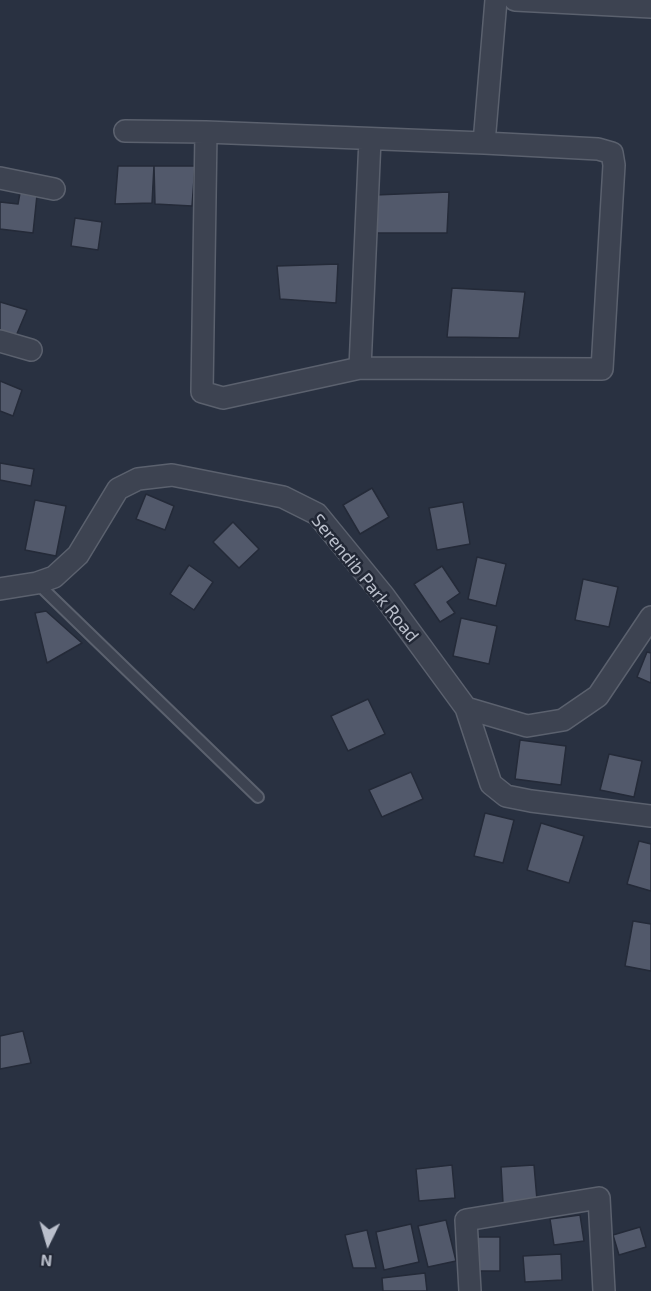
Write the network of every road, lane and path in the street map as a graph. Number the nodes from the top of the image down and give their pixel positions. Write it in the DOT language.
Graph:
graph roads {
  1 [pos="496,0"];
  2 [pos="515,0"];
  3 [pos="651,7"];
  4 [pos="125,131"];
  5 [pos="206,132"];
  6 [pos="370,139"];
  7 [pos="484,143"];
  8 [pos="0,178"];
  9 [pos="54,189"];
  10 [pos="0,341"];
  11 [pos="31,350"];
  12 [pos="360,368"];
  13 [pos="37,583"];
  14 [pos="0,589"];
  15 [pos="651,617"];
  16 [pos="466,708"];
  17 [pos="258,796"];
  18 [pos="651,816"];
  19 [pos="470,1291"];
  20 [pos="604,1291"];
  1 -- 7 [label="street"];
  2 -- 3 [label="street"];
  4 -- 5 [label="street"];
  5 -- 6 [label="street"];
  5 -- 12 [label="street"];
  6 -- 7 [label="street"];
  6 -- 12 [label="street"];
  7 -- 12 [label="street"];
  8 -- 9 [label="street"];
  10 -- 11 [label="street"];
  13 -- 14 [label="street, Serendib Park Road"];
  13 -- 16 [label="street, Serendib Park Road"];
  13 -- 17 [label="lane"];
  15 -- 16 [label="street"];
  16 -- 18 [label="street, Serendib Park Road"];
  19 -- 20 [label="street"];
}
